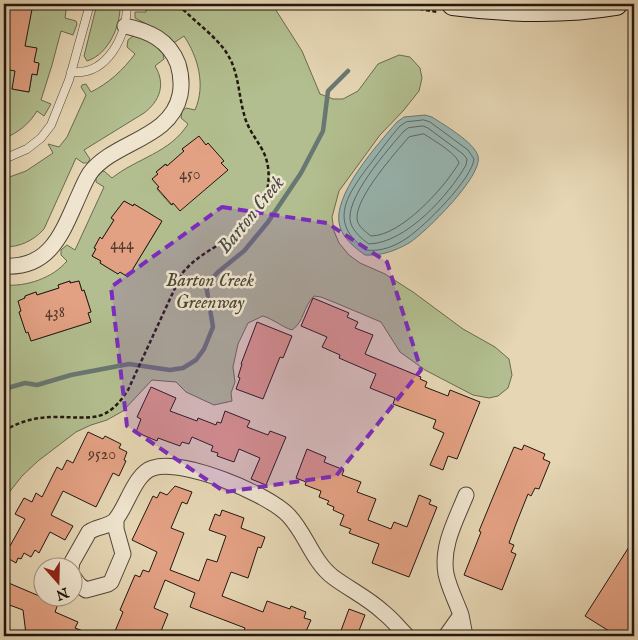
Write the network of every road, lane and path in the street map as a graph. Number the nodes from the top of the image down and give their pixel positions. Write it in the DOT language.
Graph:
graph roads {
  1 [pos="90,4"];
  2 [pos="127,4"];
  3 [pos="178,4"];
  4 [pos="453,4"];
  5 [pos="616,4"];
  6 [pos="125,26"];
  7 [pos="71,72"];
  8 [pos="4,158"];
  9 [pos="4,266"];
  10 [pos="4,431"];
  11 [pos="466,495"];
  12 [pos="116,519"];
  13 [pos="74,558"];
  14 [pos="82,587"];
  15 [pos="460,615"];
  16 [pos="407,636"];
  17 [pos="446,636"];
  18 [pos="465,636"];
  1 -- 7 [label="lane"];
  2 -- 6 [label="lane"];
  3 -- 10 [label="path"];
  4 -- 5 [label="street"];
  6 -- 7 [label="lane"];
  6 -- 9 [label="street"];
  7 -- 8 [label="lane"];
  11 -- 15 [label="street"];
  12 -- 13 [label="street"];
  12 -- 14 [label="street"];
  12 -- 16 [label="street"];
  15 -- 17 [label="street"];
  15 -- 18 [label="street"];
}
